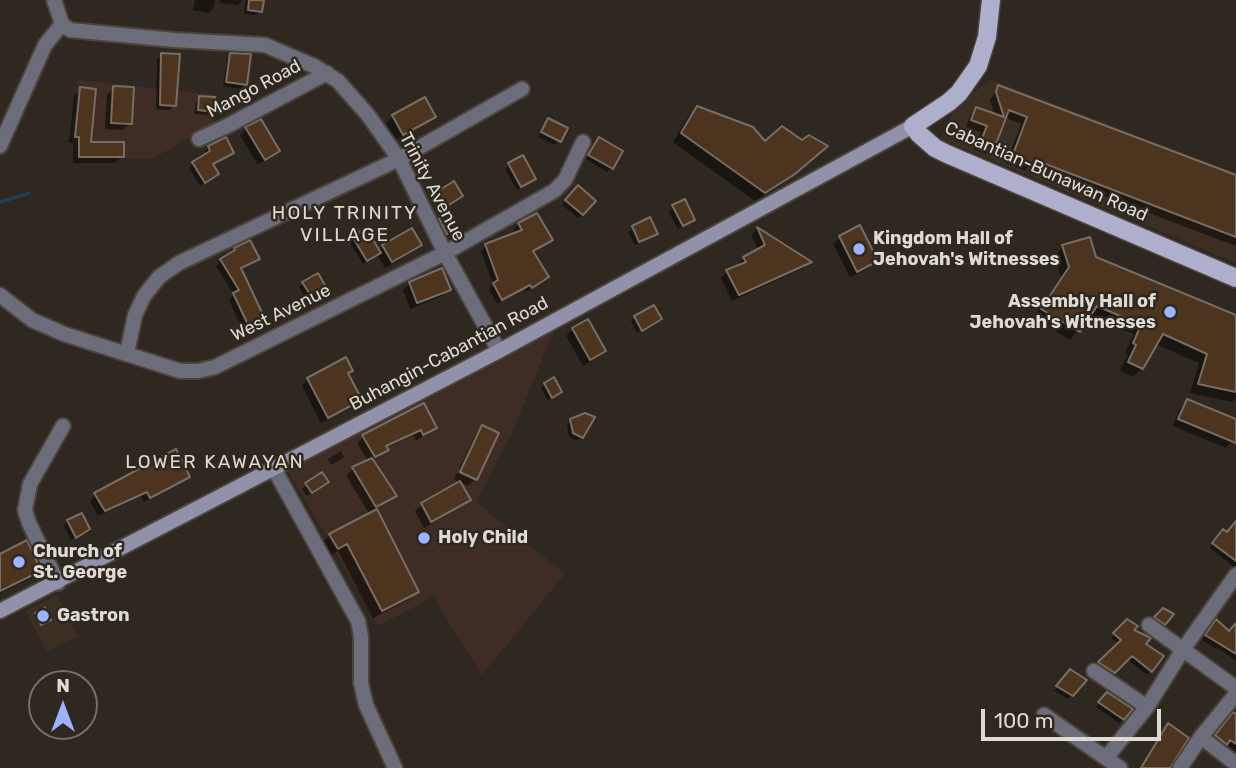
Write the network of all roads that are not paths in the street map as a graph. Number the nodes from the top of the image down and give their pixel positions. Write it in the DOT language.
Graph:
graph roads {
  1 [pos="54,0"];
  2 [pos="991,0"];
  3 [pos="62,24"];
  4 [pos="327,72"];
  5 [pos="522,89"];
  6 [pos="913,126"];
  7 [pos="198,139"];
  8 [pos="583,142"];
  9 [pos="0,146"];
  10 [pos="399,159"];
  11 [pos="445,253"];
  12 [pos="1236,278"];
  13 [pos="0,295"];
  14 [pos="499,351"];
  15 [pos="127,353"];
  16 [pos="63,426"];
  17 [pos="273,467"];
  18 [pos="1236,575"];
  19 [pos="58,583"];
  20 [pos="0,611"];
  21 [pos="1149,625"];
  22 [pos="1184,648"];
  23 [pos="1094,671"];
  24 [pos="1236,688"];
  25 [pos="1236,694"];
  26 [pos="1147,706"];
  27 [pos="1044,715"];
  28 [pos="1201,737"];
  29 [pos="1106,758"];
  30 [pos="1236,764"];
  31 [pos="395,768"];
  32 [pos="1120,768"];
  33 [pos="1180,768"];
  1 -- 3 [label="street"];
  2 -- 6 [label="main road, Cabantian-Bunawan Road"];
  3 -- 4 [label="street, Trinity Avenue"];
  3 -- 9 [label="street"];
  4 -- 7 [label="street, Mango Road"];
  4 -- 10 [label="street, Trinity Avenue"];
  5 -- 10 [label="street"];
  6 -- 12 [label="main road, Cabantian-Bunawan Road"];
  6 -- 14 [label="main road, Buhangin-Cabantian Road"];
  8 -- 11 [label="street, West Avenue"];
  10 -- 11 [label="street, Trinity Avenue"];
  10 -- 15 [label="street"];
  11 -- 14 [label="street, Trinity Avenue"];
  11 -- 15 [label="street, West Avenue"];
  13 -- 15 [label="street, West Avenue"];
  14 -- 17 [label="main road, Buhangin-Cabantian Road"];
  16 -- 19 [label="street"];
  17 -- 19 [label="main road, Buhangin-Cabantian Road"];
  17 -- 31 [label="street"];
  18 -- 22 [label="street"];
  19 -- 20 [label="main road, Buhangin-Cabantian Road"];
  21 -- 22 [label="street"];
  22 -- 24 [label="street"];
  22 -- 26 [label="street"];
  23 -- 26 [label="street"];
  25 -- 28 [label="street"];
  26 -- 29 [label="street"];
  27 -- 29 [label="street"];
  28 -- 30 [label="street"];
  28 -- 33 [label="street"];
  29 -- 32 [label="street"];
}
